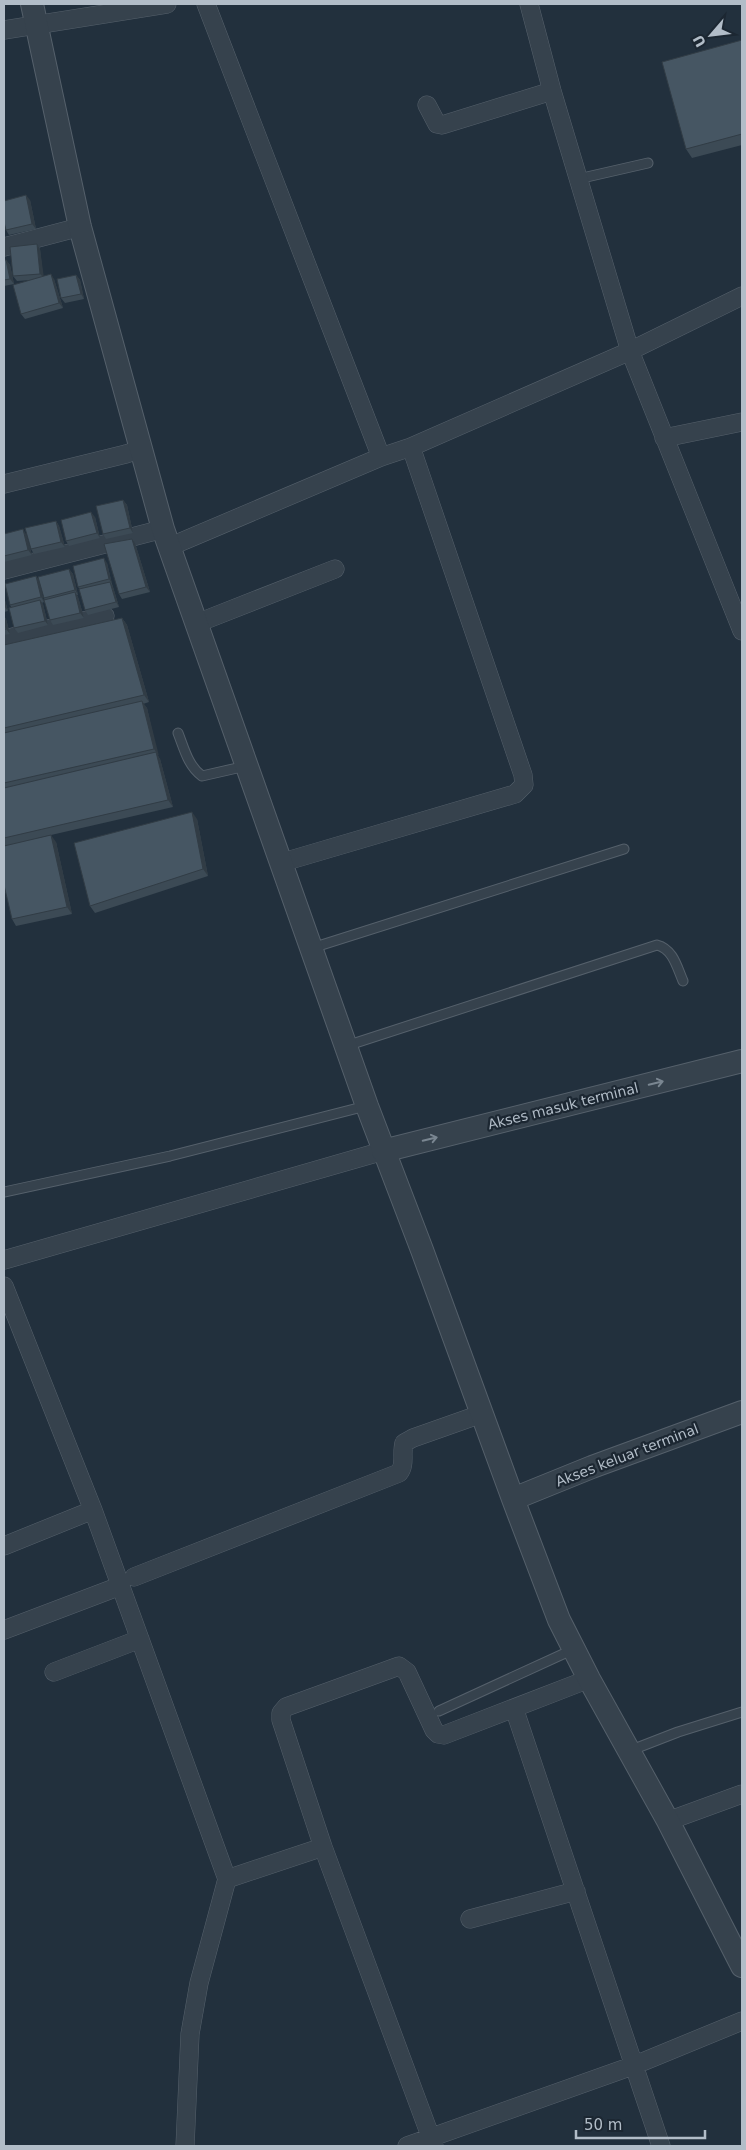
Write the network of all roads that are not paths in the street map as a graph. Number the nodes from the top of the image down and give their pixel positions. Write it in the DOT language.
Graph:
graph roads {
  1 [pos="167,4"];
  2 [pos="206,4"];
  3 [pos="529,4"];
  4 [pos="34,14"];
  5 [pos="4,30"];
  6 [pos="552,91"];
  7 [pos="427,105"];
  8 [pos="648,163"];
  9 [pos="578,179"];
  10 [pos="80,227"];
  11 [pos="4,246"];
  12 [pos="742,296"];
  13 [pos="630,351"];
  14 [pos="742,422"];
  15 [pos="664,438"];
  16 [pos="411,447"];
  17 [pos="141,449"];
  18 [pos="381,457"];
  19 [pos="4,484"];
  20 [pos="166,538"];
  21 [pos="335,569"];
  22 [pos="4,570"];
  23 [pos="105,616"];
  24 [pos="195,624"];
  25 [pos="742,631"];
  26 [pos="4,639"];
  27 [pos="178,733"];
  28 [pos="246,766"];
  29 [pos="624,849"];
  30 [pos="280,863"];
  31 [pos="311,948"];
  32 [pos="684,981"];
  33 [pos="346,1046"];
  34 [pos="742,1062"];
  35 [pos="367,1106"];
  36 [pos="383,1151"];
  37 [pos="4,1192"];
  38 [pos="4,1260"];
  39 [pos="4,1286"];
  40 [pos="742,1412"];
  41 [pos="482,1414"];
  42 [pos="513,1499"];
  43 [pos="93,1510"];
  44 [pos="4,1546"];
  45 [pos="127,1582"];
  46 [pos="4,1630"];
  47 [pos="140,1639"];
  48 [pos="574,1649"];
  49 [pos="54,1672"];
  50 [pos="589,1679"];
  51 [pos="514,1708"];
  52 [pos="439,1711"];
  53 [pos="742,1712"];
  54 [pos="629,1751"];
  55 [pos="742,1794"];
  56 [pos="668,1821"];
  57 [pos="323,1847"];
  58 [pos="227,1879"];
  59 [pos="576,1890"];
  60 [pos="470,1920"];
  61 [pos="742,1966"];
  62 [pos="742,2021"];
  63 [pos="635,2065"];
  64 [pos="432,2142"];
  65 [pos="185,2146"];
  66 [pos="408,2146"];
  67 [pos="660,2146"];
  1 -- 4 [label="street"];
  2 -- 18 [label="street"];
  3 -- 6 [label="street"];
  4 -- 5 [label="street"];
  4 -- 10 [label="street"];
  6 -- 7 [label="street"];
  6 -- 9 [label="street"];
  8 -- 9 [label="lane"];
  9 -- 13 [label="street"];
  10 -- 11 [label="street"];
  10 -- 17 [label="street"];
  12 -- 13 [label="street"];
  13 -- 15 [label="street"];
  13 -- 16 [label="street"];
  14 -- 15 [label="street"];
  15 -- 25 [label="street"];
  16 -- 18 [label="street"];
  16 -- 30 [label="street"];
  17 -- 19 [label="street"];
  17 -- 20 [label="street"];
  18 -- 20 [label="street"];
  20 -- 22 [label="street"];
  20 -- 24 [label="street"];
  21 -- 24 [label="street"];
  23 -- 26 [label="street"];
  24 -- 28 [label="street"];
  27 -- 28 [label="lane"];
  28 -- 30 [label="street"];
  29 -- 31 [label="lane"];
  30 -- 31 [label="street"];
  31 -- 33 [label="street"];
  32 -- 33 [label="lane"];
  33 -- 35 [label="street"];
  36 -- 34 [label="street, Akses masuk terminal, one-way"];
  35 -- 36 [label="street"];
  35 -- 37 [label="lane"];
  36 -- 38 [label="street"];
  36 -- 41 [label="street"];
  39 -- 43 [label="street"];
  40 -- 42 [label="street, Akses keluar terminal"];
  41 -- 42 [label="street"];
  41 -- 45 [label="street"];
  42 -- 48 [label="street"];
  43 -- 44 [label="street"];
  43 -- 45 [label="street"];
  45 -- 46 [label="street"];
  45 -- 47 [label="street"];
  47 -- 49 [label="street"];
  47 -- 58 [label="street"];
  48 -- 50 [label="street"];
  48 -- 52 [label="lane"];
  50 -- 51 [label="street"];
  50 -- 54 [label="street"];
  51 -- 57 [label="street"];
  51 -- 59 [label="street"];
  53 -- 54 [label="lane"];
  54 -- 56 [label="street"];
  55 -- 56 [label="street"];
  56 -- 61 [label="street"];
  57 -- 58 [label="street"];
  57 -- 64 [label="street"];
  58 -- 65 [label="street"];
  59 -- 60 [label="street"];
  59 -- 63 [label="street"];
  62 -- 63 [label="street"];
  63 -- 64 [label="street"];
  63 -- 67 [label="street"];
  64 -- 66 [label="street"];
}
